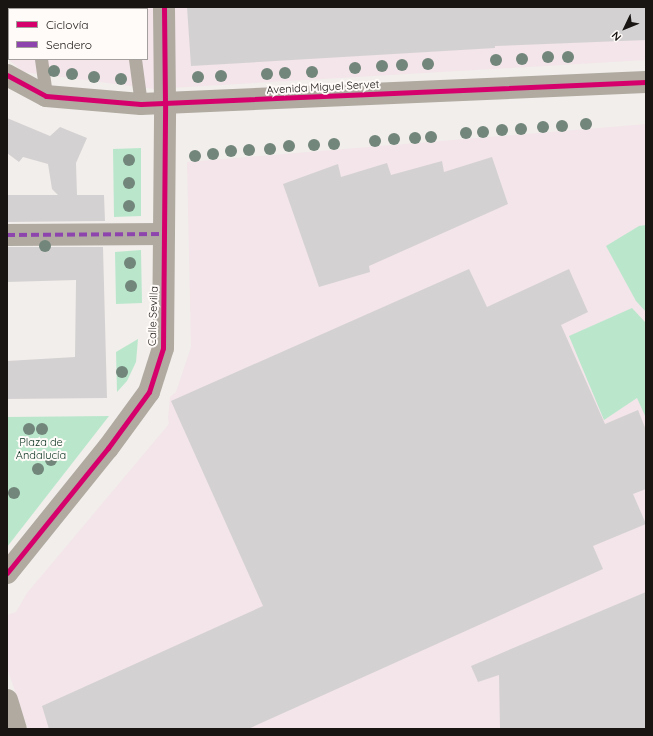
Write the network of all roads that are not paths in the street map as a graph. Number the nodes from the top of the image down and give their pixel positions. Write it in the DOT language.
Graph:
graph roads {
  1 [pos="164,7"];
  2 [pos="41,60"];
  3 [pos="135,60"];
  4 [pos="7,75"];
  5 [pos="646,82"];
  6 [pos="46,96"];
  7 [pos="140,104"];
  8 [pos="166,104"];
  9 [pos="164,234"];
  10 [pos="7,235"];
  11 [pos="7,573"];
  12 [pos="7,700"];
  13 [pos="16,729"];
  1 -- 8 [label="street, Calle Sevilla"];
  2 -- 6 [label="lane"];
  3 -- 7 [label="lane"];
  4 -- 6 [label="street, Avenida Miguel Servet"];
  5 -- 8 [label="street, Avenida Miguel Servet"];
  6 -- 7 [label="street, Avenida Miguel Servet"];
  7 -- 8 [label="street, Avenida Miguel Servet"];
  8 -- 9 [label="street, Calle Sevilla"];
  9 -- 10 [label="street"];
  9 -- 11 [label="street, Calle Sevilla"];
  12 -- 13 [label="street"];
}
